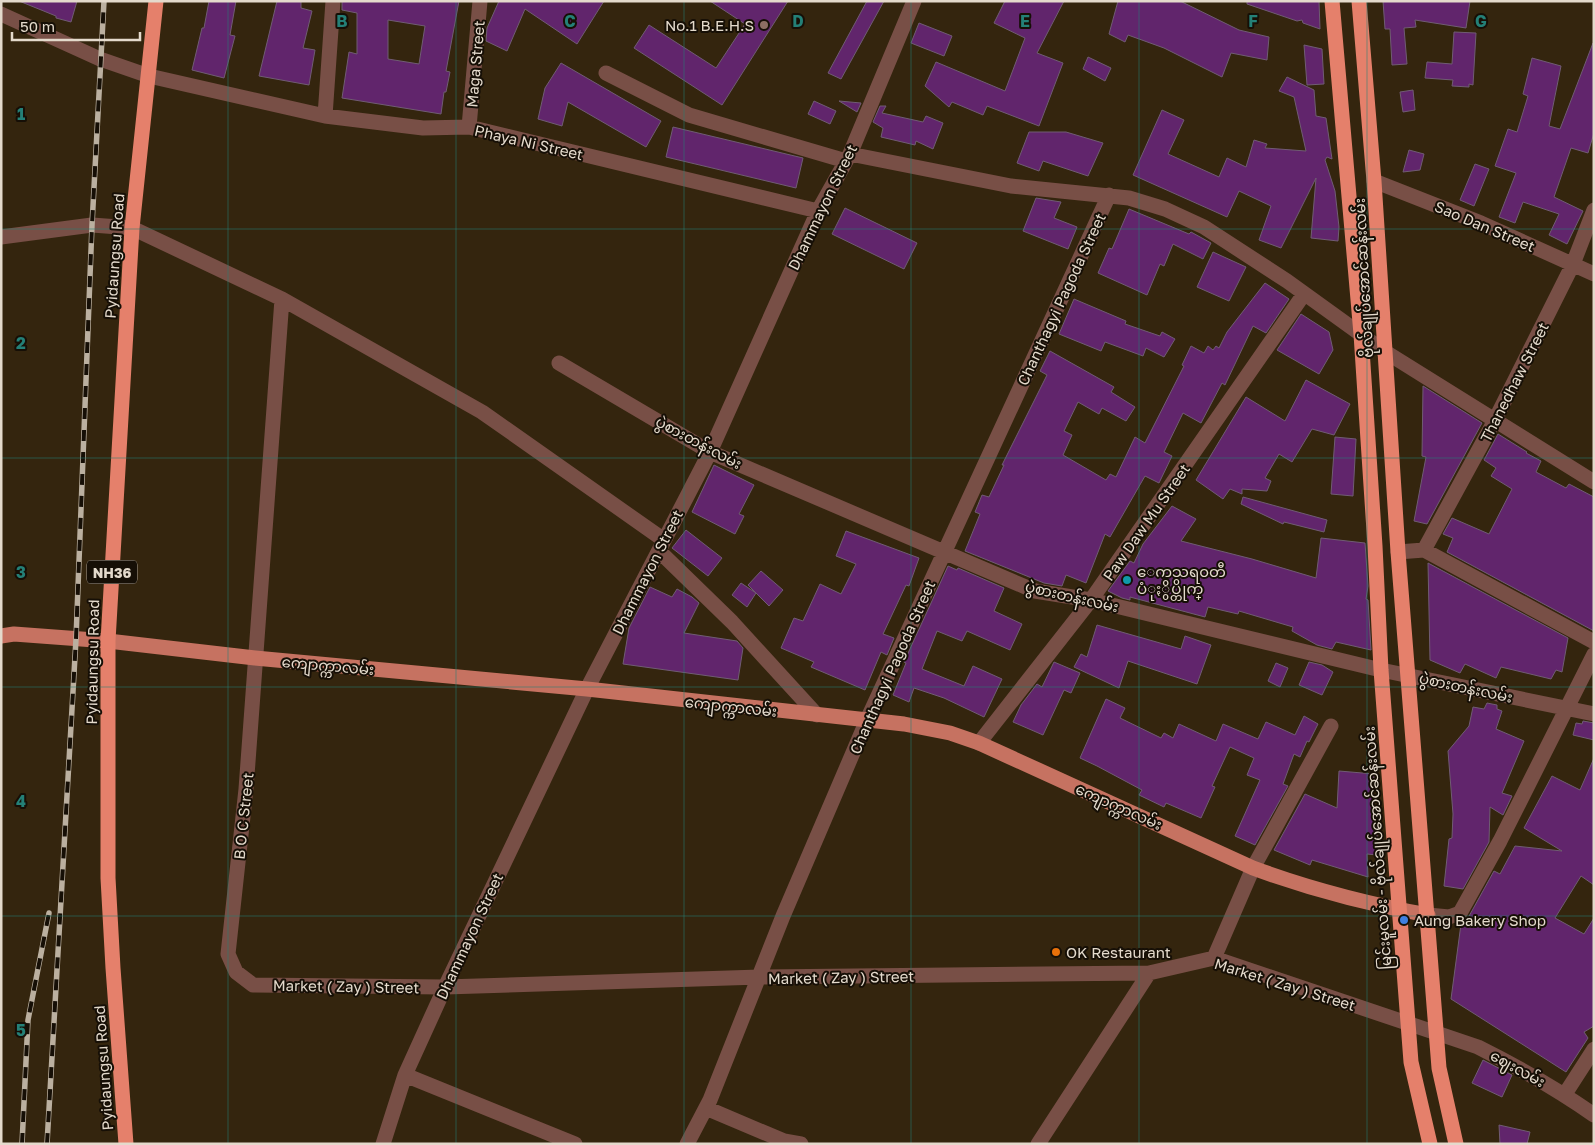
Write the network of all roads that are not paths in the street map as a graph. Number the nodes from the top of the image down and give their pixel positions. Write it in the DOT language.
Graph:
graph roads {
  1 [pos="156,1"];
  2 [pos="333,1"];
  3 [pos="480,1"];
  4 [pos="914,1"];
  5 [pos="1332,1"];
  6 [pos="1359,1"];
  7 [pos="1,14"];
  8 [pos="606,73"];
  9 [pos="148,76"];
  10 [pos="325,116"];
  11 [pos="469,128"];
  12 [pos="848,158"];
  13 [pos="1374,181"];
  14 [pos="1109,195"];
  15 [pos="1594,210"];
  16 [pos="818,211"];
  17 [pos="132,228"];
  18 [pos="1,237"];
  19 [pos="1573,264"];
  20 [pos="1594,274"];
  21 [pos="1304,294"];
  22 [pos="282,299"];
  23 [pos="1360,334"];
  24 [pos="1384,352"];
  25 [pos="559,364"];
  26 [pos="1495,420"];
  27 [pos="710,452"];
  28 [pos="1594,482"];
  29 [pos="661,546"];
  30 [pos="1375,546"];
  31 [pos="1424,550"];
  32 [pos="944,552"];
  33 [pos="1398,552"];
  34 [pos="1091,600"];
  35 [pos="1,636"];
  36 [pos="108,641"];
  37 [pos="1594,642"];
  38 [pos="1594,654"];
  39 [pos="255,658"];
  40 [pos="1381,670"];
  41 [pos="1407,675"];
  42 [pos="587,689"];
  43 [pos="1565,709"];
  44 [pos="1594,714"];
  45 [pos="817,715"];
  46 [pos="867,720"];
  47 [pos="1331,726"];
  48 [pos="979,743"];
  49 [pos="1253,868"];
  50 [pos="1399,910"];
  51 [pos="1428,915"];
  52 [pos="1214,958"];
  53 [pos="236,972"];
  54 [pos="1149,974"];
  55 [pos="760,978"];
  56 [pos="444,987"];
  57 [pos="1408,1024"];
  58 [pos="1436,1032"];
  59 [pos="1594,1049"];
  60 [pos="405,1075"];
  61 [pos="1565,1094"];
  62 [pos="706,1108"];
  63 [pos="1594,1115"];
  64 [pos="126,1144"];
  65 [pos="383,1144"];
  66 [pos="576,1144"];
  67 [pos="687,1144"];
  68 [pos="802,1144"];
  69 [pos="1038,1144"];
  70 [pos="1430,1144"];
  71 [pos="1456,1144"];
  1 -- 9 [label="highway, Pyidaungsu Road / NH36"];
  2 -- 10 [label="street"];
  3 -- 11 [label="street, Maga Street"];
  4 -- 12 [label="street, Dhammayon Street"];
  5 -- 23 [label="highway, ဗိုလ်ချုပ်အောင်ဆန်းလမ်း"];
  6 -- 13 [label="highway, ဗိုလ်ချုပ်အောင်ဆန်းလမ်း"];
  7 -- 9 [label="street, Phaya Ni Street"];
  8 -- 12 [label="street"];
  9 -- 10 [label="street, Phaya Ni Street"];
  9 -- 17 [label="highway, Pyidaungsu Road / NH36"];
  10 -- 11 [label="street, Phaya Ni Street"];
  11 -- 16 [label="street, Phaya Ni Street"];
  12 -- 14 [label="street"];
  12 -- 16 [label="street, Dhammayon Street"];
  13 -- 19 [label="street, Sao Dan Street"];
  13 -- 24 [label="highway, ဗိုလ်ချုပ်အောင်ဆန်းလမ်း"];
  14 -- 21 [label="street"];
  14 -- 32 [label="street, Chanthagyi Pagoda Street"];
  15 -- 19 [label="street, Thanedhaw Street"];
  16 -- 27 [label="street, Dhammayon Street"];
  17 -- 18 [label="street"];
  17 -- 22 [label="street"];
  17 -- 36 [label="highway, Pyidaungsu Road / NH36"];
  19 -- 20 [label="street, Sao Dan Street"];
  19 -- 26 [label="street, Thanedhaw Street"];
  21 -- 23 [label="street"];
  21 -- 34 [label="street, Paw Daw Mu Street"];
  22 -- 29 [label="street"];
  22 -- 39 [label="street, B O C Street"];
  23 -- 24 [label="street"];
  23 -- 30 [label="highway, ဗိုလ်ချုပ်အောင်ဆန်းလမ်း"];
  24 -- 26 [label="street"];
  24 -- 33 [label="highway, ဗိုလ်ချုပ်အောင်ဆန်းလမ်း"];
  25 -- 27 [label="street, ပွဲစားတန်းလမ်း"];
  26 -- 28 [label="street"];
  26 -- 31 [label="street, Thanedhaw Street"];
  27 -- 29 [label="street, Dhammayon Street"];
  27 -- 32 [label="street, ပွဲစားတန်းလမ်း"];
  29 -- 42 [label="street, Dhammayon Street"];
  29 -- 45 [label="street"];
  30 -- 40 [label="highway, မြင်းမူလမ်း - ဗိုလ်ချုပ်အောင်ဆန်းလမ်း"];
  31 -- 33 [label="street"];
  31 -- 37 [label="street"];
  32 -- 34 [label="street, ပွဲစားတန်းလမ်း"];
  32 -- 46 [label="street, Chanthagyi Pagoda Street"];
  33 -- 41 [label="highway"];
  34 -- 40 [label="street, ပွဲစားတန်းလမ်း"];
  34 -- 48 [label="street, Paw Daw Mu Street"];
  35 -- 36 [label="main road, ကျောက္ကာလမ်း"];
  36 -- 39 [label="main road, ကျောက္ကာလမ်း"];
  36 -- 64 [label="highway, Pyidaungsu Road / NH36"];
  38 -- 43 [label="street"];
  39 -- 42 [label="main road, ကျောက္ကာလမ်း"];
  39 -- 53 [label="street, B O C Street"];
  40 -- 41 [label="street, ပွဲစားတန်းလမ်း"];
  40 -- 50 [label="highway, မြင်းမူလမ်း - ဗိုလ်ချုပ်အောင်ဆန်းလမ်း"];
  41 -- 43 [label="street, ပွဲစားတန်းလမ်း"];
  41 -- 51 [label="highway"];
  42 -- 45 [label="main road, ကျောက္ကာလမ်း"];
  42 -- 56 [label="street, Dhammayon Street"];
  43 -- 44 [label="street, ပွဲစားတန်းလမ်း"];
  43 -- 51 [label="street"];
  45 -- 46 [label="main road, ကျောက္ကာလမ်း"];
  46 -- 48 [label="main road, ကျောက္ကာလမ်း"];
  46 -- 55 [label="street, Chanthagyi Pagoda Street"];
  47 -- 49 [label="street"];
  48 -- 49 [label="main road, ကျောက္ကာလမ်း"];
  49 -- 50 [label="main road, ကျောက္ကာလမ်း"];
  49 -- 52 [label="street"];
  50 -- 51 [label="main road, ကျောက္ကာလမ်း"];
  50 -- 57 [label="highway, မြင်းမူလမ်း - ဗိုလ်ချုပ်အောင်ဆန်းလမ်း"];
  51 -- 58 [label="highway"];
  52 -- 54 [label="street, Market ( Zay ) Street"];
  52 -- 57 [label="street, Market ( Zay ) Street"];
  53 -- 56 [label="street, Market ( Zay ) Street"];
  54 -- 55 [label="street, Market ( Zay ) Street"];
  54 -- 69 [label="street"];
  55 -- 56 [label="street, Market ( Zay ) Street"];
  55 -- 62 [label="street, Chanthagyi Pagoda Street"];
  56 -- 60 [label="street, Dhammayon Street"];
  57 -- 58 [label="street, Market ( Zay ) Street"];
  57 -- 70 [label="highway, မြင်းမူလမ်း - ဗိုလ်ချုပ်အောင်ဆန်းလမ်း"];
  58 -- 61 [label="street, ဈေးလမ်း"];
  58 -- 71 [label="highway"];
  59 -- 61 [label="street"];
  60 -- 65 [label="street, Dhammayon Street"];
  60 -- 66 [label="street"];
  61 -- 63 [label="street, ဈေးလမ်း"];
  62 -- 67 [label="street, Chanthagyi Pagoda Street"];
  62 -- 68 [label="street"];
}
